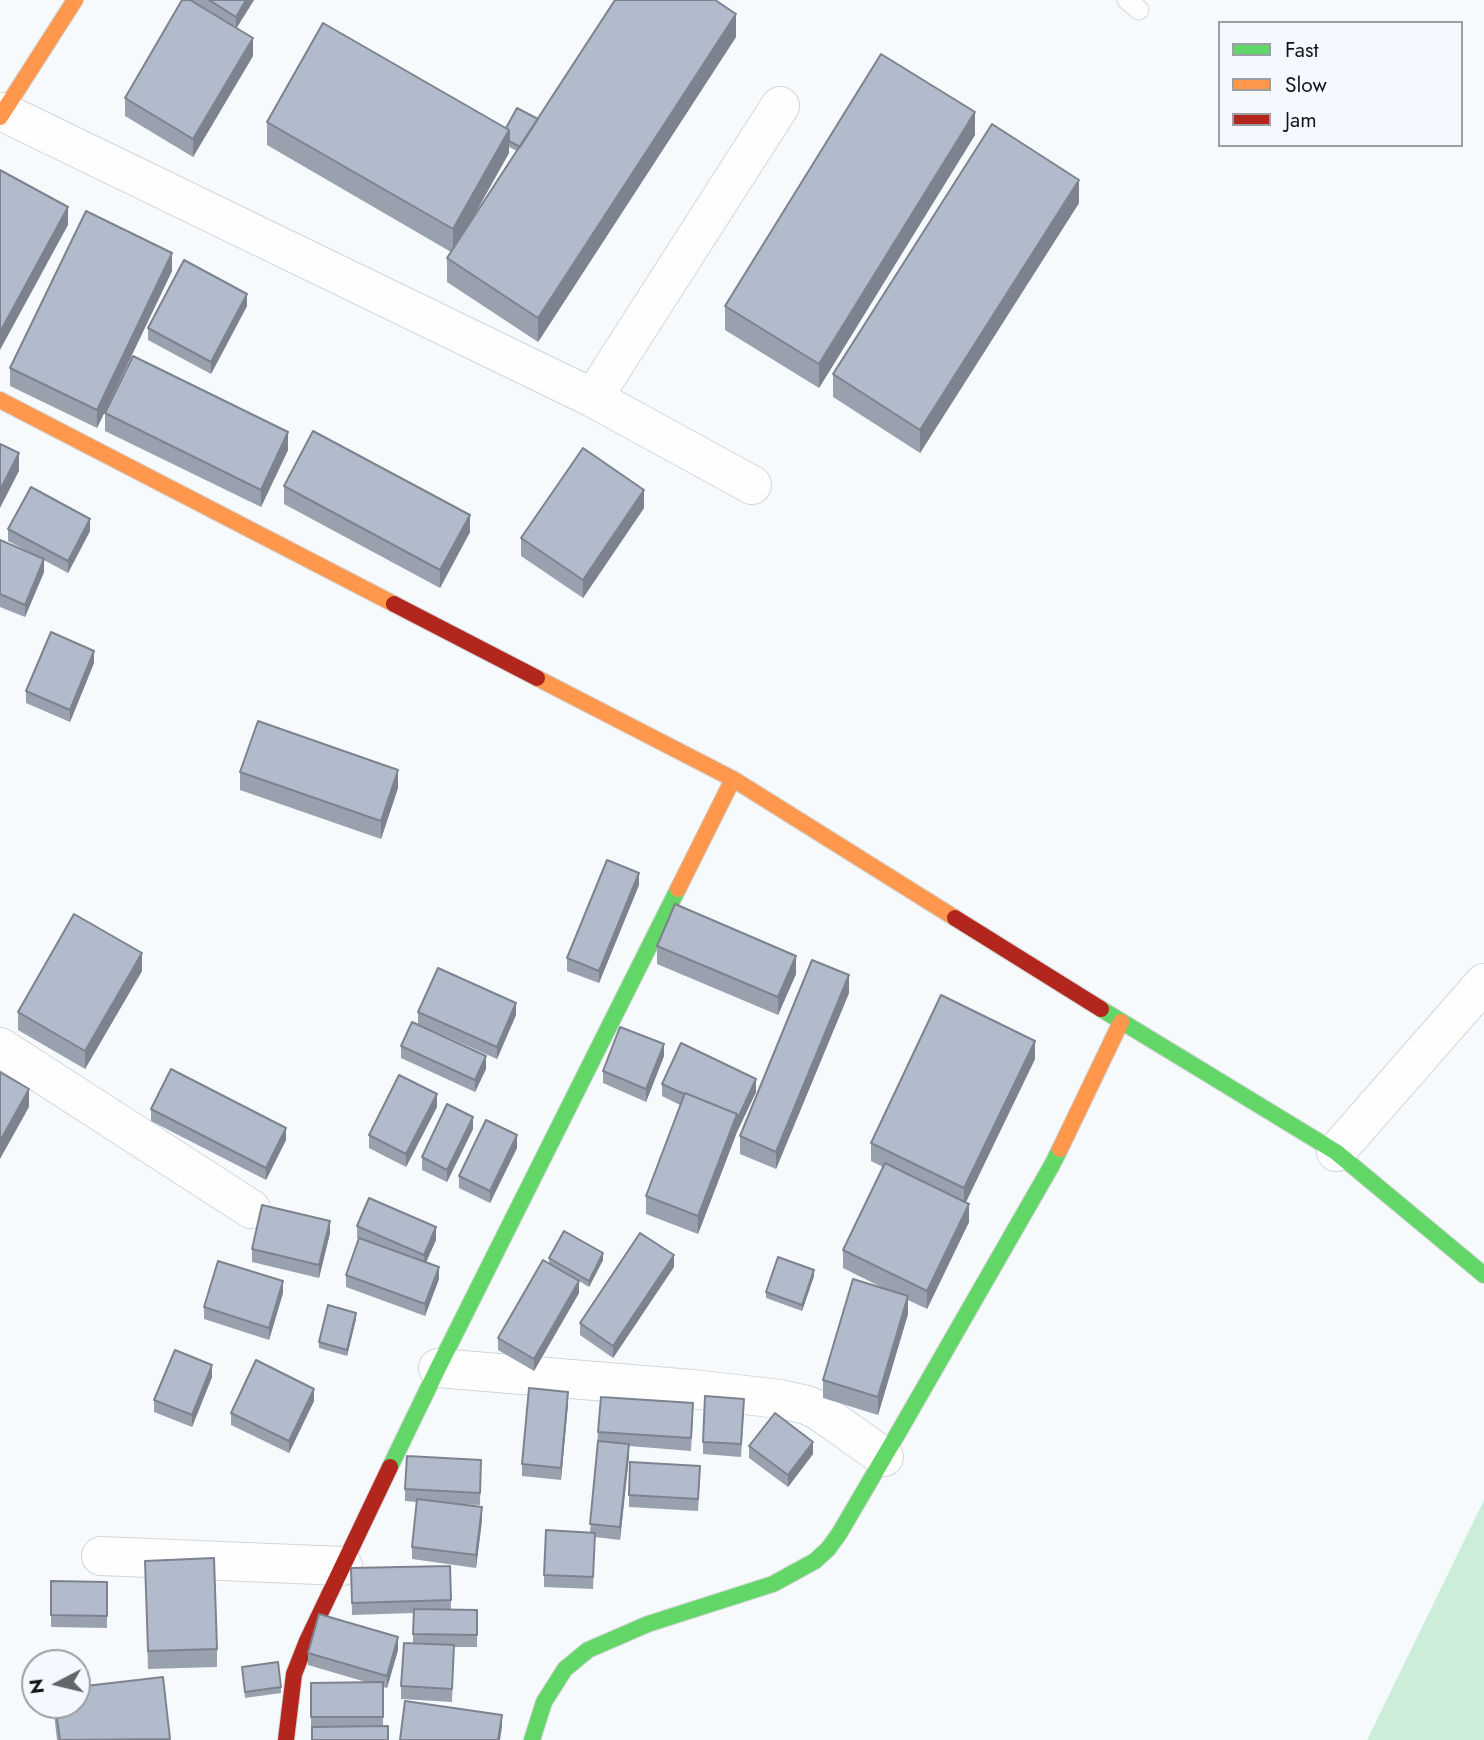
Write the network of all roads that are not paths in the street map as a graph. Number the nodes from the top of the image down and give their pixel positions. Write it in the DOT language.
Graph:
graph roads {
  1 [pos="70,2"];
  2 [pos="780,106"];
  3 [pos="2,114"];
  4 [pos="593,398"];
  5 [pos="0,400"];
  6 [pos="752,485"];
  7 [pos="733,779"];
  8 [pos="1484,983"];
  9 [pos="1121,1022"];
  10 [pos="0,1047"];
  11 [pos="1336,1152"];
  12 [pos="251,1209"];
  13 [pos="1484,1275"];
  14 [pos="438,1368"];
  15 [pos="884,1457"];
  16 [pos="101,1556"];
  17 [pos="342,1566"];
  18 [pos="286,1740"];
  19 [pos="532,1740"];
  1 -- 3 [label="main road"];
  2 -- 4 [label="street"];
  3 -- 4 [label="street"];
  4 -- 6 [label="street"];
  5 -- 7 [label="main road"];
  7 -- 9 [label="main road"];
  7 -- 14 [label="main road"];
  8 -- 11 [label="street"];
  9 -- 11 [label="main road"];
  9 -- 15 [label="main road"];
  10 -- 12 [label="street"];
  11 -- 13 [label="main road"];
  14 -- 15 [label="street"];
  14 -- 17 [label="main road"];
  15 -- 19 [label="main road"];
  16 -- 17 [label="street"];
  17 -- 18 [label="main road"];
}
